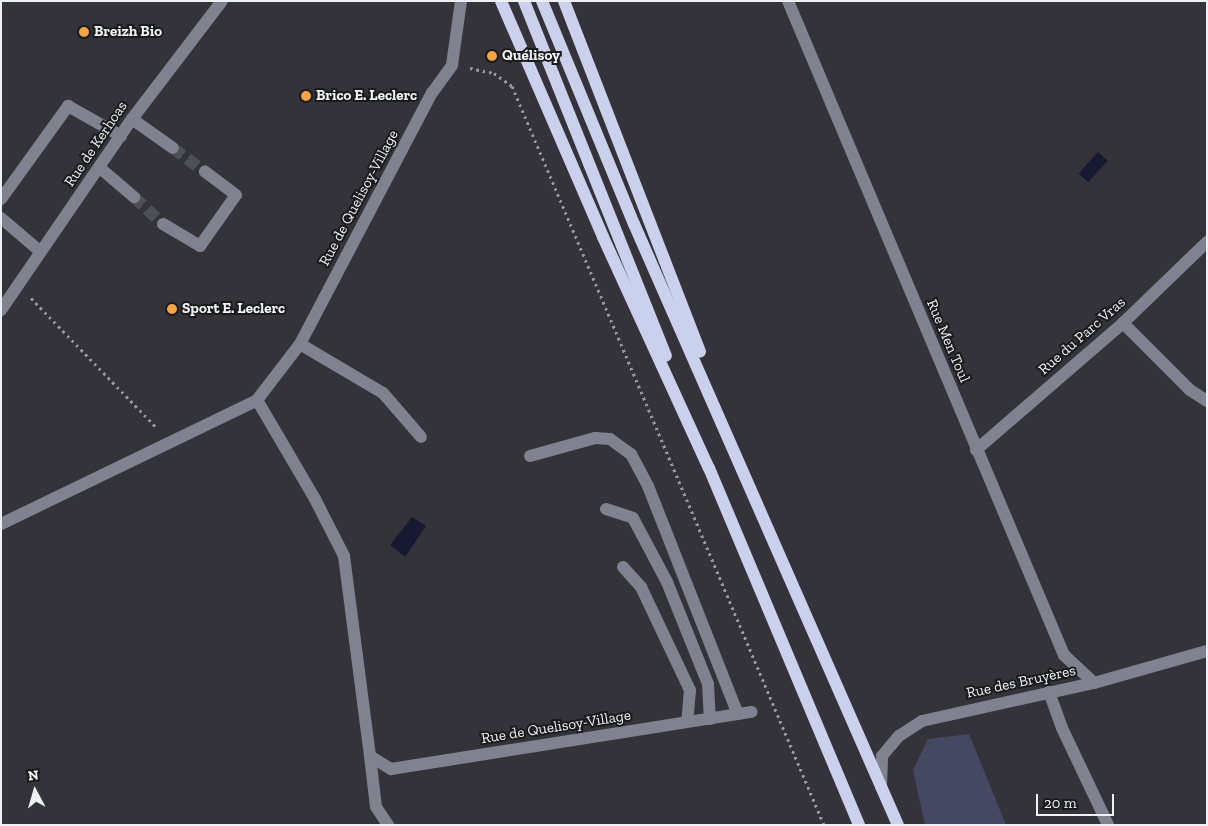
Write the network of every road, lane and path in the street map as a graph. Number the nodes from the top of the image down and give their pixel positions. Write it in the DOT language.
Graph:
graph roads {
  1 [pos="222,1"];
  2 [pos="461,1"];
  3 [pos="501,1"];
  4 [pos="524,1"];
  5 [pos="542,1"];
  6 [pos="564,1"];
  7 [pos="788,1"];
  8 [pos="452,65"];
  9 [pos="132,119"];
  10 [pos="121,136"];
  11 [pos="173,148"];
  12 [pos="100,168"];
  13 [pos="205,172"];
  14 [pos="134,196"];
  15 [pos="1,199"];
  16 [pos="1,218"];
  17 [pos="163,224"];
  18 [pos="1207,242"];
  19 [pos="41,252"];
  20 [pos="18,285"];
  21 [pos="1,310"];
  22 [pos="1122,323"];
  23 [pos="300,344"];
  24 [pos="258,400"];
  25 [pos="1207,401"];
  26 [pos="421,437"];
  27 [pos="168,445"];
  28 [pos="976,450"];
  29 [pos="530,456"];
  30 [pos="741,462"];
  31 [pos="709,468"];
  32 [pos="606,509"];
  33 [pos="1,524"];
  34 [pos="622,567"];
  35 [pos="1207,650"];
  36 [pos="1094,683"];
  37 [pos="1049,692"];
  38 [pos="752,712"];
  39 [pos="738,714"];
  40 [pos="710,719"];
  41 [pos="687,722"];
  42 [pos="370,756"];
  43 [pos="881,787"];
  44 [pos="388,825"];
  45 [pos="824,825"];
  46 [pos="859,825"];
  47 [pos="898,825"];
  48 [pos="1108,825"];
  1 -- 9 [label="street, Rue de Kerhoas"];
  2 -- 8 [label="street, Rue de Quelisoy-Village"];
  3 -- 31 [label="main road"];
  4 -- 31 [label="main road"];
  5 -- 30 [label="main road"];
  6 -- 30 [label="main road"];
  7 -- 28 [label="street, Rue Men Toul"];
  8 -- 23 [label="street, Rue de Quelisoy-Village"];
  8 -- 45 [label="path"];
  9 -- 10 [label="street, Rue de Kerhoas"];
  9 -- 11 [label="street"];
  10 -- 12 [label="street, Rue de Kerhoas"];
  10 -- 15 [label="street"];
  12 -- 14 [label="street"];
  12 -- 19 [label="street, Rue de Kerhoas"];
  13 -- 17 [label="street"];
  16 -- 19 [label="street"];
  18 -- 22 [label="street, Rue du Parc Vras"];
  19 -- 20 [label="street, Rue de Kerhoas"];
  20 -- 21 [label="street, Rue de Kerhoas"];
  20 -- 27 [label="path"];
  22 -- 25 [label="street"];
  22 -- 28 [label="street, Rue du Parc Vras"];
  23 -- 24 [label="street, Rue de Quelisoy-Village"];
  23 -- 26 [label="street"];
  24 -- 27 [label="street, Rue de Quelisoy-Village"];
  24 -- 42 [label="street"];
  27 -- 33 [label="street, Rue de Quelisoy-Village"];
  28 -- 36 [label="street, Rue Men Toul"];
  29 -- 39 [label="street"];
  30 -- 43 [label="main road"];
  31 -- 46 [label="main road"];
  32 -- 40 [label="street"];
  34 -- 41 [label="street"];
  35 -- 36 [label="street, Rue des Bruyères"];
  36 -- 37 [label="street, Rue des Bruyères"];
  37 -- 43 [label="street, Rue des Bruyères"];
  37 -- 48 [label="street"];
  38 -- 39 [label="street, Rue de Quelisoy-Village"];
  39 -- 40 [label="street, Rue de Quelisoy-Village"];
  40 -- 41 [label="street, Rue de Quelisoy-Village"];
  41 -- 42 [label="street, Rue de Quelisoy-Village"];
  42 -- 44 [label="street"];
  43 -- 47 [label="main road"];
}
